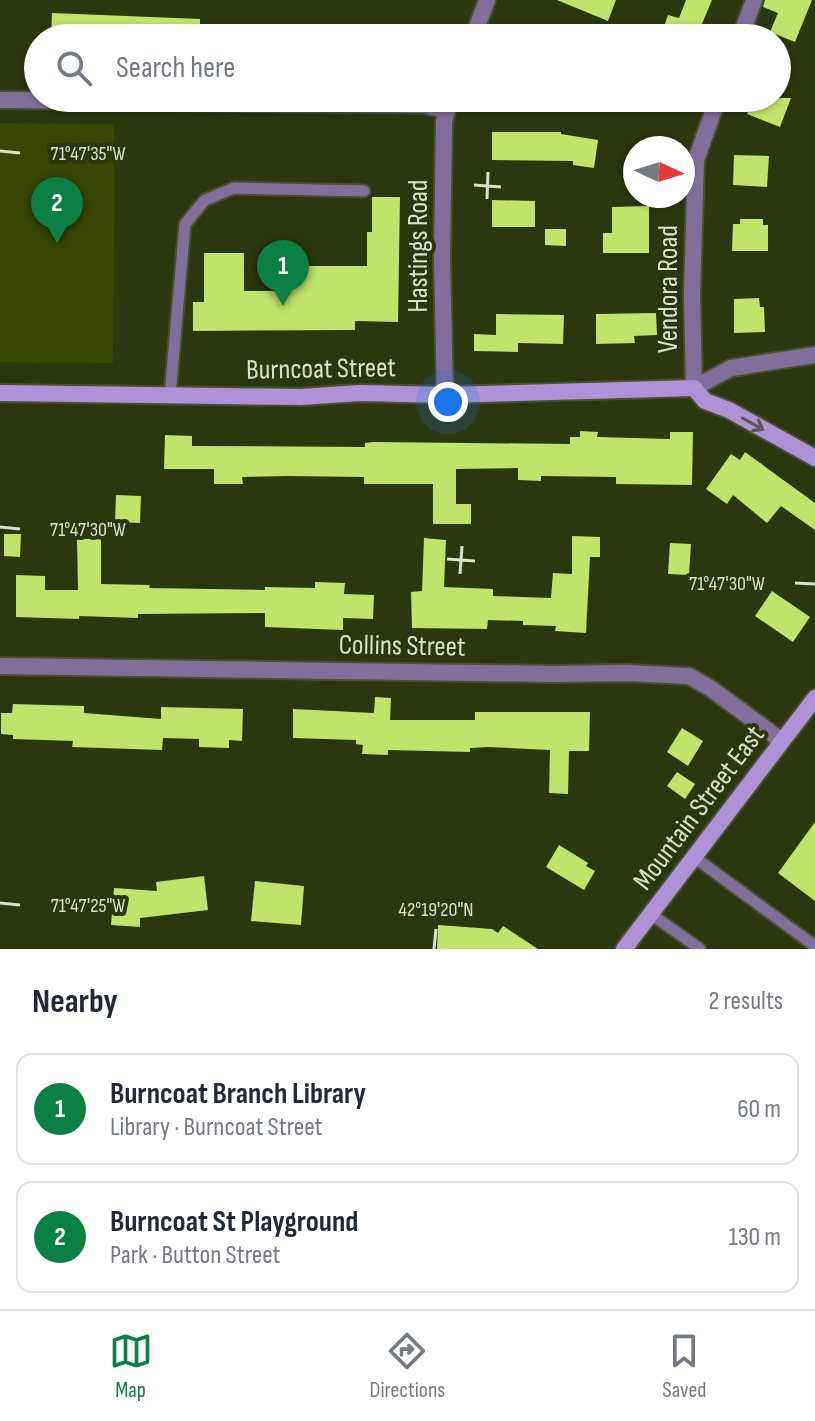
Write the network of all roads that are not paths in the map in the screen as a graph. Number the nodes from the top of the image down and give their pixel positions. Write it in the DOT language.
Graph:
graph roads {
  1 [pos="487,0"];
  2 [pos="754,0"];
  3 [pos="478,24"];
  4 [pos="745,24"];
  5 [pos="0,100"];
  6 [pos="24,100"];
  7 [pos="448,112"];
  8 [pos="713,112"];
  9 [pos="364,191"];
  10 [pos="815,355"];
  11 [pos="694,388"];
  12 [pos="0,393"];
  13 [pos="170,395"];
  14 [pos="445,395"];
  15 [pos="815,458"];
  16 [pos="0,666"];
  17 [pos="815,698"];
  18 [pos="782,741"];
  19 [pos="694,857"];
  20 [pos="651,914"];
  21 [pos="815,946"];
  22 [pos="624,949"];
  23 [pos="700,949"];
  1 -- 3 [label="street"];
  2 -- 4 [label="street"];
  5 -- 6 [label="street"];
  7 -- 14 [label="street, Hastings Road"];
  8 -- 11 [label="street, Vendora Road"];
  9 -- 13 [label="lane"];
  10 -- 11 [label="street"];
  11 -- 14 [label="main road, Burncoat Street"];
  11 -- 15 [label="main road, one-way"];
  12 -- 13 [label="main road, Burncoat Street"];
  13 -- 14 [label="main road, Burncoat Street"];
  16 -- 18 [label="street, Collins Street"];
  17 -- 18 [label="main road, Mountain Street East"];
  18 -- 19 [label="main road, Mountain Street East"];
  19 -- 20 [label="main road, Mountain Street East"];
  19 -- 21 [label="lane"];
  20 -- 22 [label="main road, Mountain Street East"];
  20 -- 23 [label="lane"];
}
